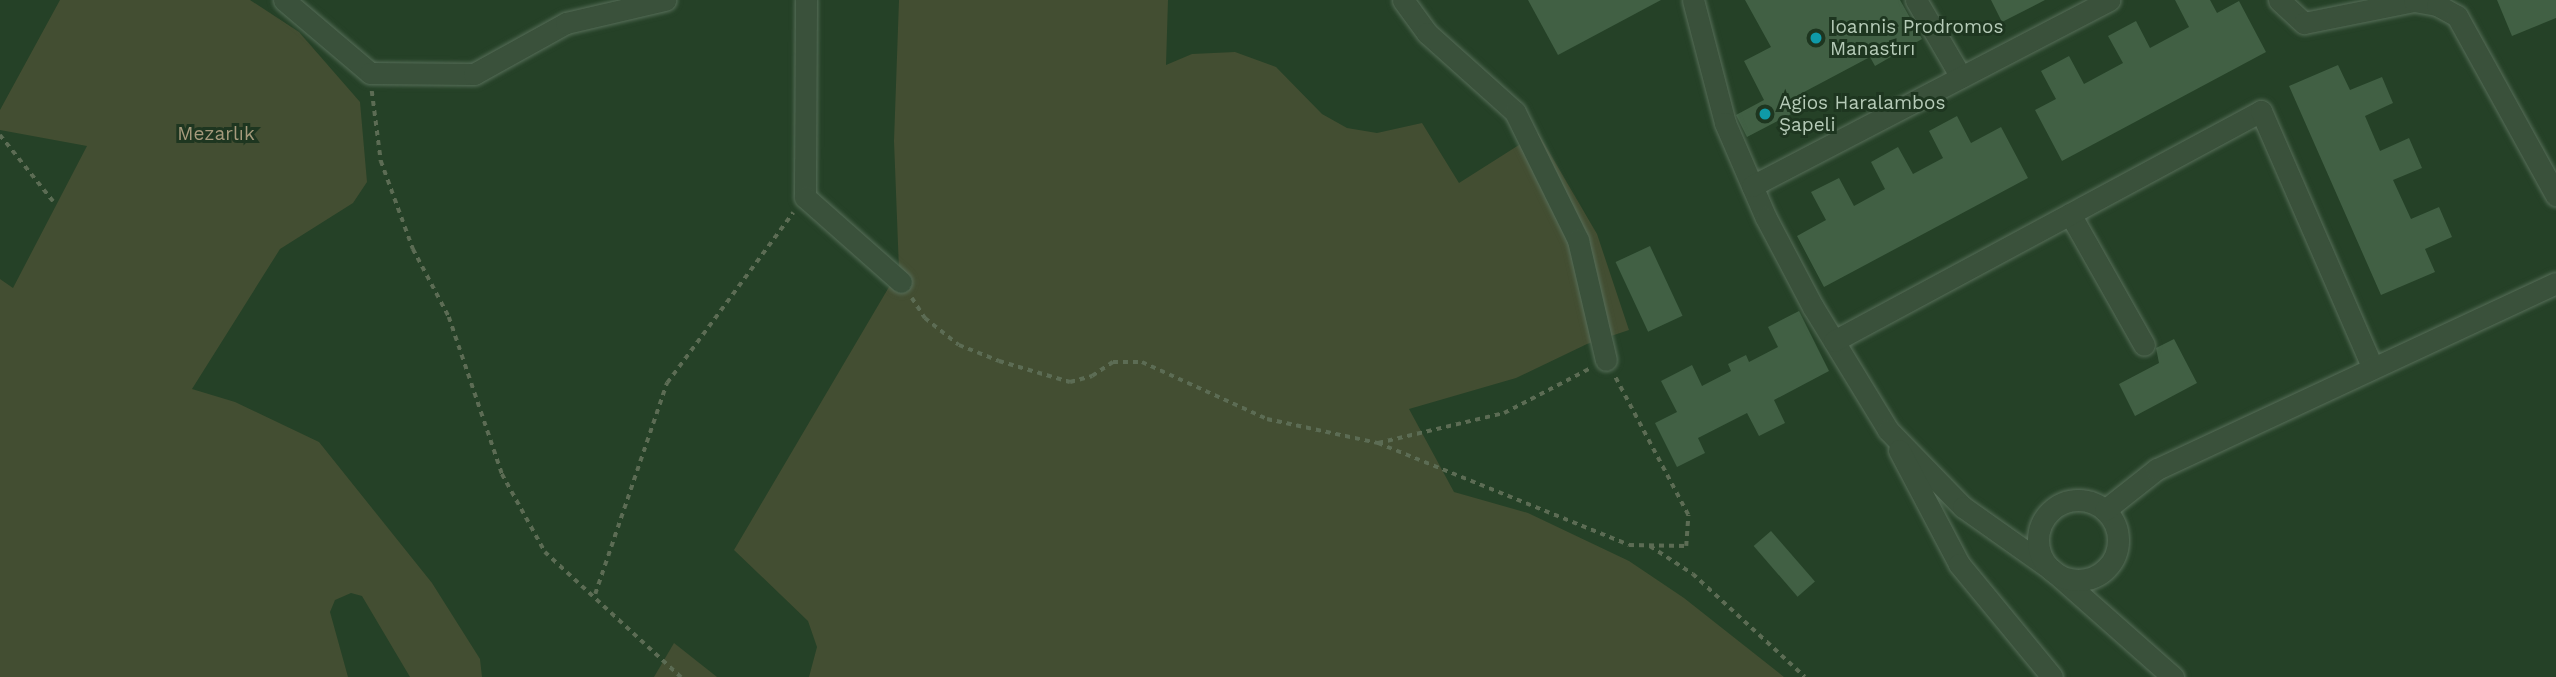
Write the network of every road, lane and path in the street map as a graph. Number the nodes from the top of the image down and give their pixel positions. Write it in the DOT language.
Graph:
graph roads {
  1 [pos="284,0"];
  2 [pos="666,0"];
  3 [pos="806,0"];
  4 [pos="1403,0"];
  5 [pos="1693,0"];
  6 [pos="1916,0"];
  7 [pos="2109,0"];
  8 [pos="2279,0"];
  9 [pos="2302,0"];
  10 [pos="2304,23"];
  11 [pos="370,73"];
  12 [pos="1961,77"];
  13 [pos="0,135"];
  14 [pos="1752,186"];
  15 [pos="2556,195"];
  16 [pos="805,197"];
  17 [pos="53,201"];
  18 [pos="2070,214"];
  19 [pos="901,282"];
  20 [pos="2556,284"];
  21 [pos="1834,341"];
  22 [pos="2144,345"];
  23 [pos="1606,360"];
  24 [pos="2373,368"];
  25 [pos="1888,429"];
  26 [pos="1378,443"];
  27 [pos="2105,510"];
  28 [pos="1648,544"];
  29 [pos="2052,570"];
  30 [pos="595,594"];
  31 [pos="681,677"];
  32 [pos="1805,677"];
  33 [pos="2052,677"];
  34 [pos="2174,677"];
  1 -- 11 [label="street"];
  2 -- 11 [label="street"];
  3 -- 16 [label="street"];
  4 -- 23 [label="street"];
  5 -- 14 [label="street"];
  6 -- 12 [label="street"];
  7 -- 12 [label="street"];
  8 -- 10 [label="street"];
  9 -- 10 [label="street"];
  10 -- 15 [label="street"];
  11 -- 30 [label="path"];
  12 -- 14 [label="street"];
  13 -- 17 [label="path"];
  14 -- 21 [label="street"];
  16 -- 19 [label="street"];
  16 -- 30 [label="path"];
  18 -- 21 [label="street"];
  18 -- 22 [label="street"];
  18 -- 24 [label="street"];
  19 -- 26 [label="path"];
  20 -- 24 [label="street"];
  21 -- 25 [label="street"];
  23 -- 26 [label="path"];
  23 -- 28 [label="path"];
  24 -- 27 [label="street"];
  25 -- 29 [label="street"];
  25 -- 33 [label="street"];
  26 -- 28 [label="path"];
  27 -- 29 [label="street"];
  27 -- 29 [label="street"];
  28 -- 32 [label="path"];
  29 -- 34 [label="street"];
  30 -- 31 [label="path"];
}
